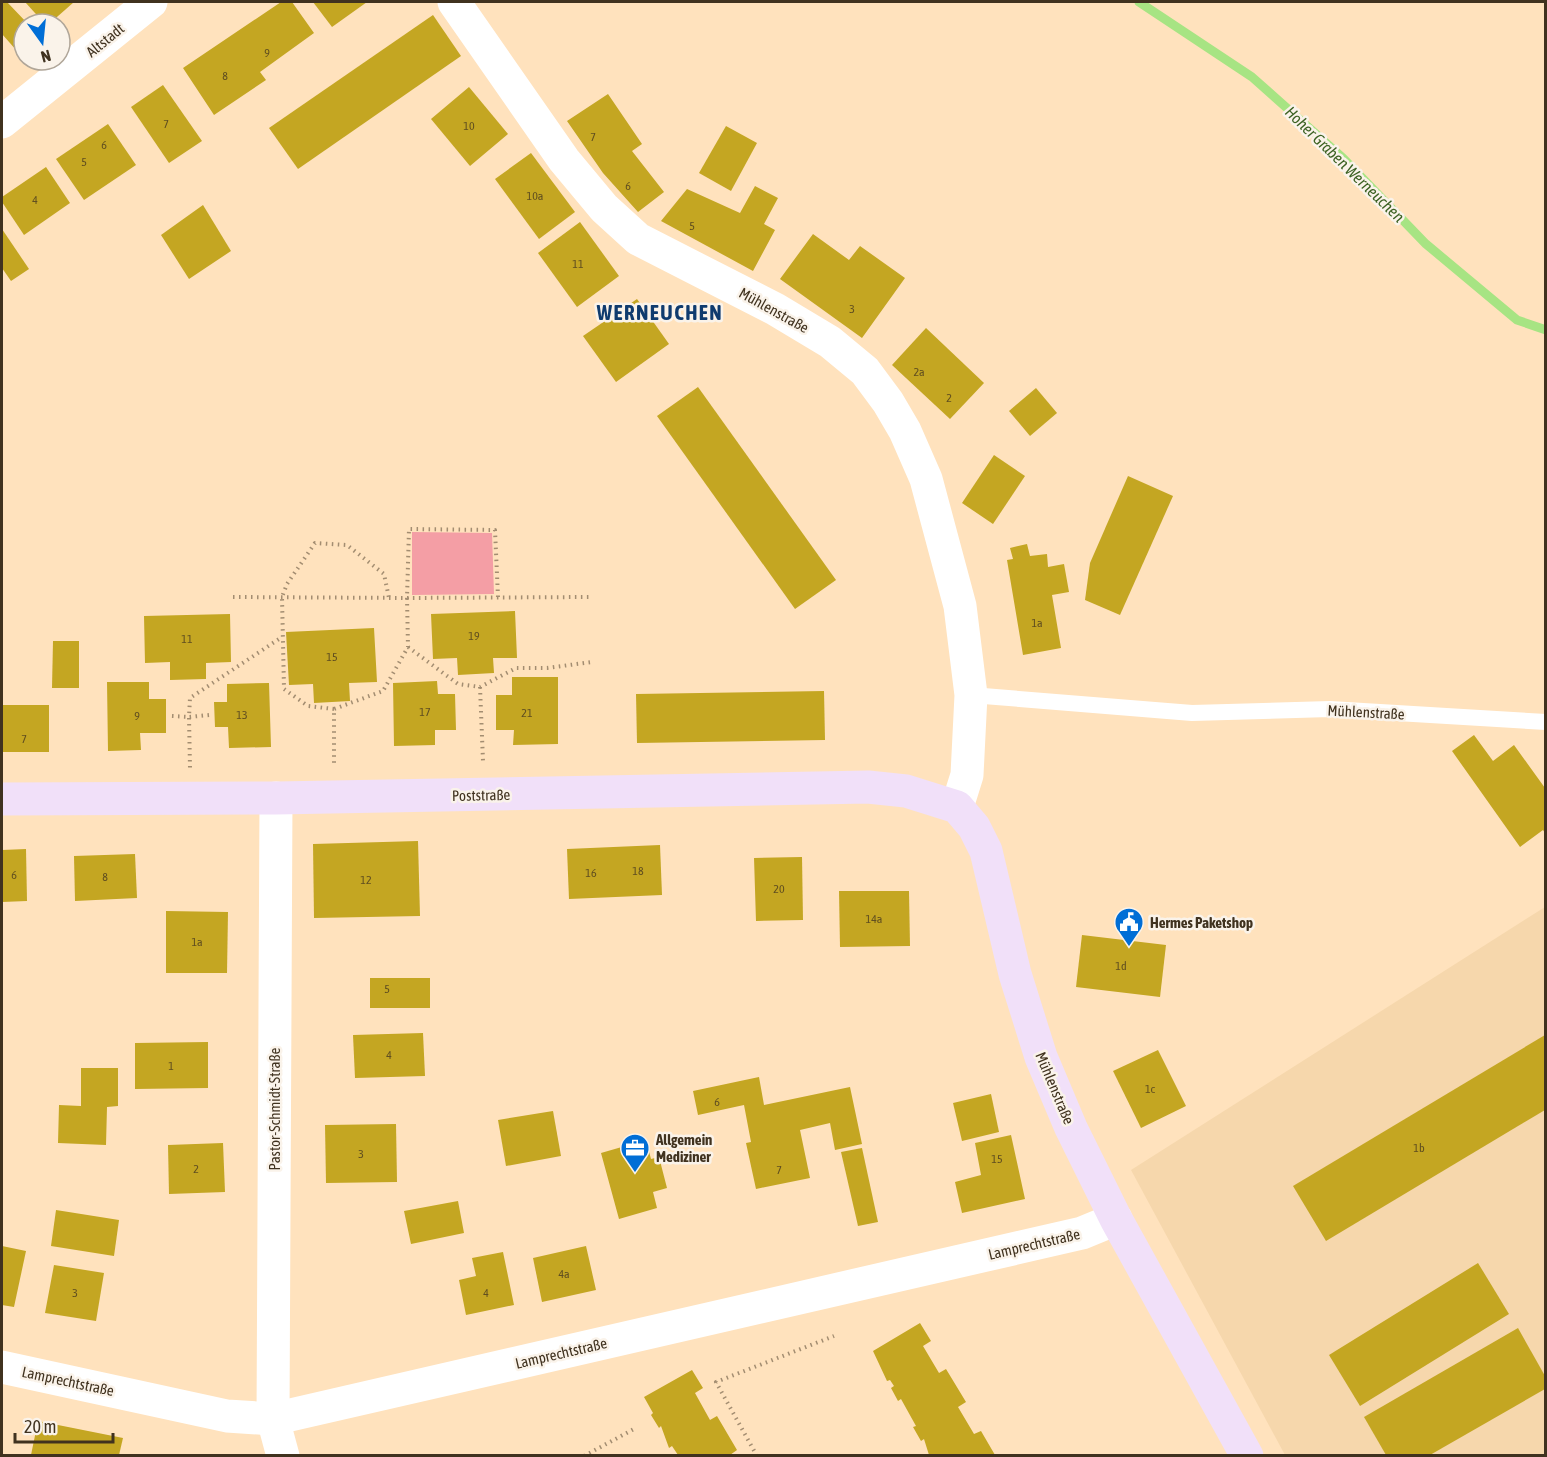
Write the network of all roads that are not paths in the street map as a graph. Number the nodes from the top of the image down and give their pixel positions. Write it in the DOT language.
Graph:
graph roads {
  1 [pos="151,2"];
  2 [pos="454,2"];
  3 [pos="2,122"];
  4 [pos="971,695"];
  5 [pos="1545,722"];
  6 [pos="276,798"];
  7 [pos="2,799"];
  8 [pos="957,807"];
  9 [pos="1116,1219"];
  10 [pos="2,1367"];
  11 [pos="273,1419"];
  12 [pos="283,1455"];
  13 [pos="1247,1455"];
  1 -- 3 [label="street, Altstadt"];
  2 -- 4 [label="street, Mühlenstraße"];
  4 -- 5 [label="lane, Mühlenstraße"];
  4 -- 8 [label="street, Mühlenstraße"];
  6 -- 7 [label="main road, Poststraße"];
  6 -- 8 [label="main road, Poststraße"];
  6 -- 11 [label="street, Pastor-Schmidt-Straße"];
  8 -- 9 [label="main road, Mühlenstraße"];
  9 -- 11 [label="street, Lamprechtstraße"];
  9 -- 13 [label="main road, Mühlenstraße"];
  10 -- 11 [label="street, Lamprechtstraße"];
  11 -- 12 [label="street, Pastor-Schmidt-Straße"];
}
